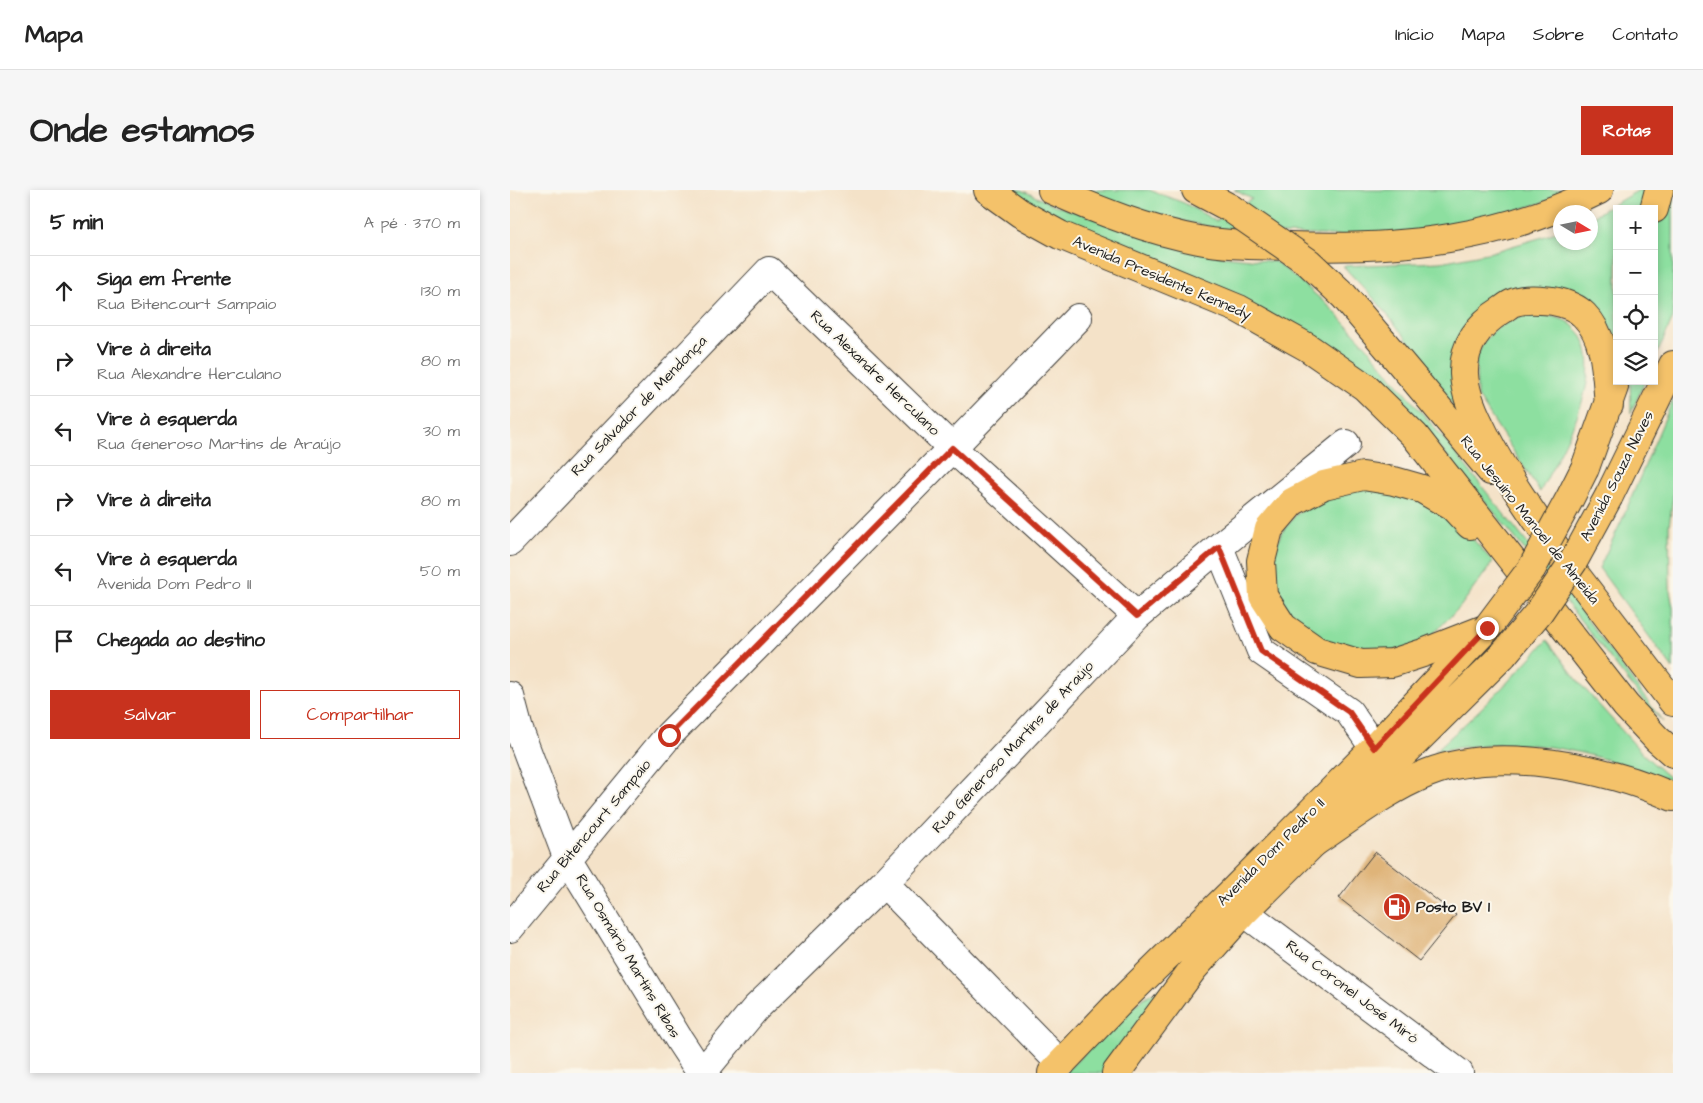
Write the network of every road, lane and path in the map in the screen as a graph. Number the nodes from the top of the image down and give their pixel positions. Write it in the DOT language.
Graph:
graph roads {
  1 [pos="988,190"];
  2 [pos="1052,190"];
  3 [pos="1196,190"];
  4 [pos="1599,190"];
  5 [pos="1659,190"];
  6 [pos="1655,205"];
  7 [pos="769,271"];
  8 [pos="1078,318"];
  9 [pos="1673,365"];
  10 [pos="1615,385"];
  11 [pos="1609,404"];
  12 [pos="1346,444"];
  13 [pos="952,448"];
  14 [pos="510,542"];
  15 [pos="1219,547"];
  16 [pos="1562,557"];
  17 [pos="1535,590"];
  18 [pos="1137,616"];
  19 [pos="1487,628"];
  20 [pos="1503,655"];
  21 [pos="510,696"];
  22 [pos="1673,702"];
  23 [pos="1374,748"];
  24 [pos="1673,752"];
  25 [pos="1673,797"];
  26 [pos="1312,844"];
  27 [pos="567,857"];
  28 [pos="884,883"];
  29 [pos="1244,912"];
  30 [pos="510,928"];
  31 [pos="1057,1069"];
  32 [pos="702,1073"];
  33 [pos="1116,1073"];
  34 [pos="1459,1073"];
  1 -- 17 [label="main road, Avenida Presidente Kennedy"];
  2 -- 4 [label="main road"];
  3 -- 16 [label="main road, Rua Jesuíno Manoel de Almeida, bridge"];
  5 -- 6 [label="main road"];
  7 -- 13 [label="street, Rua Alexandre Herculano"];
  7 -- 14 [label="street, Rua Salvador de Mendonça"];
  8 -- 13 [label="street, Rua Bitencourt Sampaio"];
  9 -- 20 [label="main road, Avenida Souza Naves, bridge"];
  10 -- 11 [label="main road, Avenida Souza Naves"];
  11 -- 16 [label="main road"];
  11 -- 19 [label="main road, Avenida Souza Naves, bridge"];
  12 -- 15 [label="street, Rua Generoso Martins de Araújo"];
  13 -- 18 [label="street, Rua Alexandre Herculano"];
  13 -- 27 [label="street, Rua Bitencourt Sampaio"];
  15 -- 18 [label="street, Rua Generoso Martins de Araújo"];
  15 -- 23 [label="street"];
  16 -- 22 [label="main road, Rua Jesuíno Manoel de Almeida"];
  17 -- 19 [label="main road"];
  17 -- 24 [label="main road"];
  18 -- 28 [label="street, Rua Generoso Martins de Araújo"];
  19 -- 23 [label="main road, Avenida Dom Pedro II"];
  20 -- 26 [label="main road, Avenida Dom Pedro II"];
  21 -- 27 [label="street, Rua Osmário Martins Ribas"];
  23 -- 31 [label="main road, Avenida Dom Pedro II"];
  25 -- 26 [label="main road"];
  26 -- 29 [label="main road, Avenida Dom Pedro II"];
  27 -- 30 [label="street, Rua Bitencourt Sampaio"];
  27 -- 32 [label="street, Rua Osmário Martins Ribas"];
  28 -- 31 [label="street"];
  28 -- 32 [label="street, Rua Generoso Martins de Araújo"];
  29 -- 33 [label="main road, Avenida Dom Pedro II"];
  29 -- 34 [label="street, Rua Coronel José Miró"];
}
